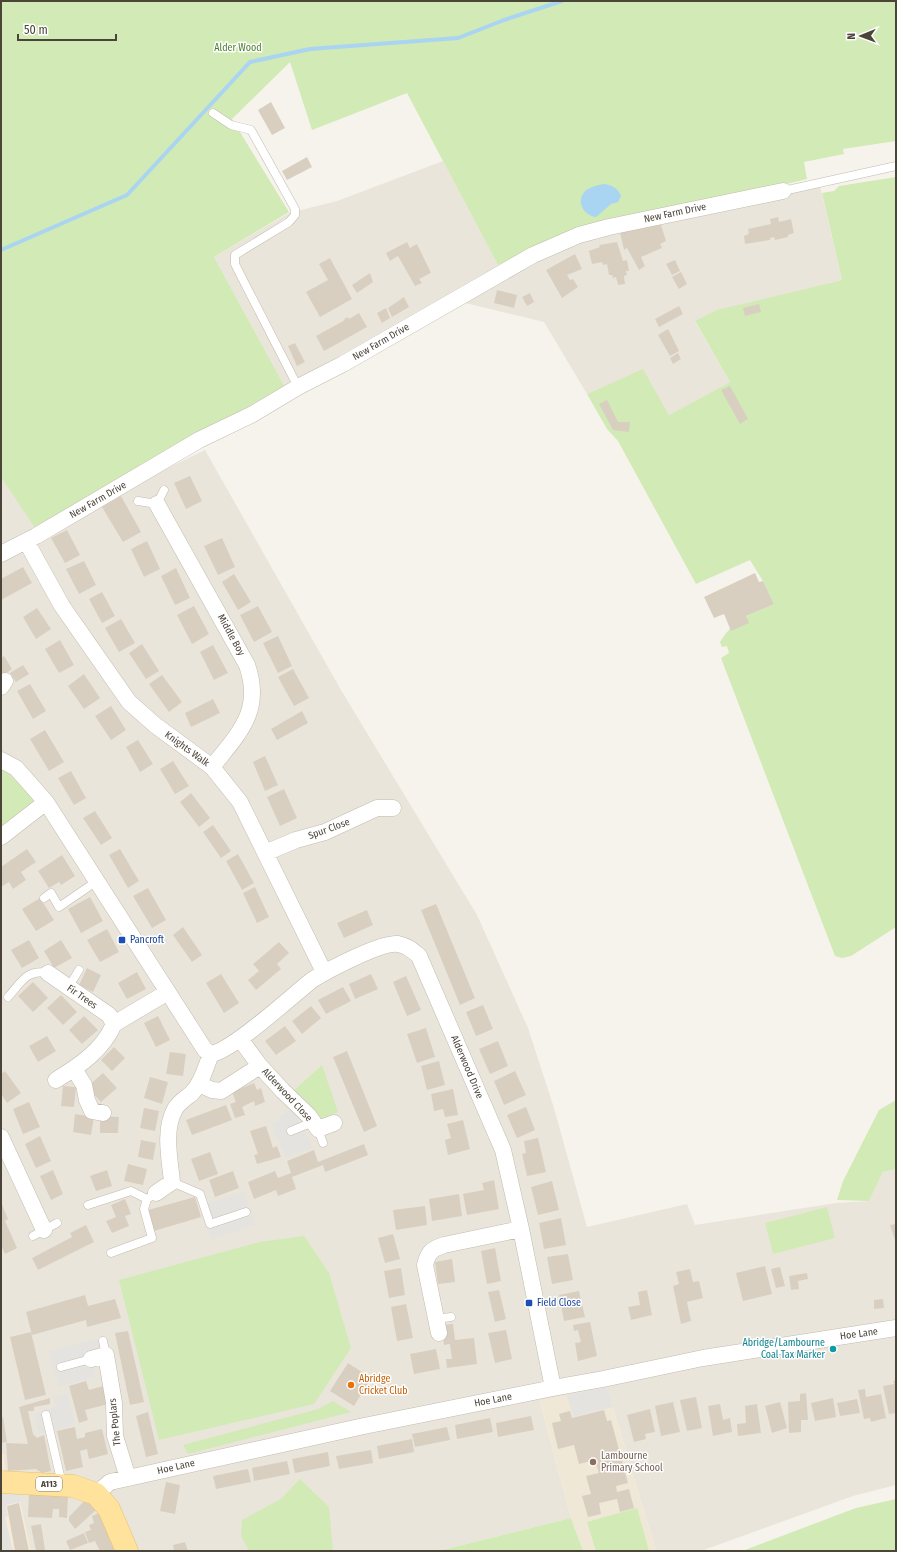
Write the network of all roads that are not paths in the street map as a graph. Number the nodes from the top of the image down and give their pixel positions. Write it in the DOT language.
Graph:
graph roads {
  1 [pos="213,113"];
  2 [pos="896,166"];
  3 [pos="783,191"];
  4 [pos="298,387"];
  5 [pos="164,490"];
  6 [pos="138,501"];
  7 [pos="157,504"];
  8 [pos="26,541"];
  9 [pos="1,554"];
  10 [pos="1,760"];
  11 [pos="212,767"];
  12 [pos="46,802"];
  13 [pos="393,808"];
  14 [pos="1,837"];
  15 [pos="265,853"];
  16 [pos="97,881"];
  17 [pos="44,898"];
  18 [pos="79,970"];
  19 [pos="324,972"];
  20 [pos="48,973"];
  21 [pos="68,988"];
  22 [pos="168,992"];
  23 [pos="8,997"];
  24 [pos="114,1024"];
  25 [pos="240,1039"];
  26 [pos="211,1054"];
  27 [pos="260,1066"];
  28 [pos="74,1069"];
  29 [pos="56,1080"];
  30 [pos="199,1084"];
  31 [pos="103,1113"];
  32 [pos="334,1123"];
  33 [pos="291,1131"];
  34 [pos="318,1132"];
  35 [pos="1,1136"];
  36 [pos="172,1182"];
  37 [pos="151,1196"];
  38 [pos="88,1205"];
  39 [pos="246,1212"];
  40 [pos="521,1229"];
  41 [pos="45,1230"];
  42 [pos="111,1253"];
  43 [pos="442,1323"];
  44 [pos="896,1328"];
  45 [pos="100,1352"];
  46 [pos="61,1367"];
  47 [pos="552,1388"];
  48 [pos="46,1415"];
  49 [pos="128,1478"];
  50 [pos="1,1482"];
  51 [pos="62,1484"];
  52 [pos="96,1494"];
  53 [pos="127,1551"];
  1 -- 4 [label="lane"];
  2 -- 3 [label="lane"];
  3 -- 4 [label="street, New Farm Drive"];
  4 -- 8 [label="street, New Farm Drive"];
  5 -- 7 [label="lane"];
  6 -- 7 [label="lane"];
  7 -- 11 [label="street, Middle Boy"];
  8 -- 9 [label="street, New Farm Drive"];
  8 -- 11 [label="street, Knights Walk"];
  10 -- 12 [label="street"];
  11 -- 15 [label="street, Knights Walk"];
  12 -- 14 [label="street"];
  12 -- 16 [label="street"];
  13 -- 15 [label="street, Spur Close"];
  15 -- 19 [label="street, Knights Walk"];
  16 -- 17 [label="lane"];
  16 -- 22 [label="street"];
  18 -- 21 [label="lane"];
  19 -- 25 [label="street, Alderwood Drive"];
  19 -- 40 [label="street, Alderwood Drive"];
  20 -- 21 [label="street, Fir Trees"];
  20 -- 23 [label="lane"];
  21 -- 24 [label="street, Fir Trees"];
  22 -- 24 [label="street"];
  22 -- 26 [label="street"];
  24 -- 28 [label="street"];
  25 -- 26 [label="street, Alderwood Drive"];
  25 -- 27 [label="street"];
  26 -- 30 [label="street"];
  27 -- 30 [label="street"];
  27 -- 34 [label="street, Alderwood Close"];
  28 -- 29 [label="street"];
  28 -- 31 [label="street"];
  30 -- 36 [label="street"];
  32 -- 34 [label="street, Alderwood Close"];
  33 -- 34 [label="lane"];
  35 -- 41 [label="street"];
  36 -- 37 [label="street"];
  36 -- 39 [label="lane"];
  37 -- 38 [label="lane"];
  37 -- 42 [label="lane"];
  40 -- 43 [label="street"];
  40 -- 47 [label="street, Alderwood Drive"];
  44 -- 47 [label="street, Hoe Lane"];
  45 -- 46 [label="lane"];
  45 -- 49 [label="street, The Poplars"];
  47 -- 49 [label="street, Hoe Lane"];
  48 -- 51 [label="lane"];
  49 -- 52 [label="street, Hoe Lane"];
  50 -- 51 [label="main road, A113"];
  51 -- 52 [label="main road, A113"];
  52 -- 53 [label="main road, A113"];
}
